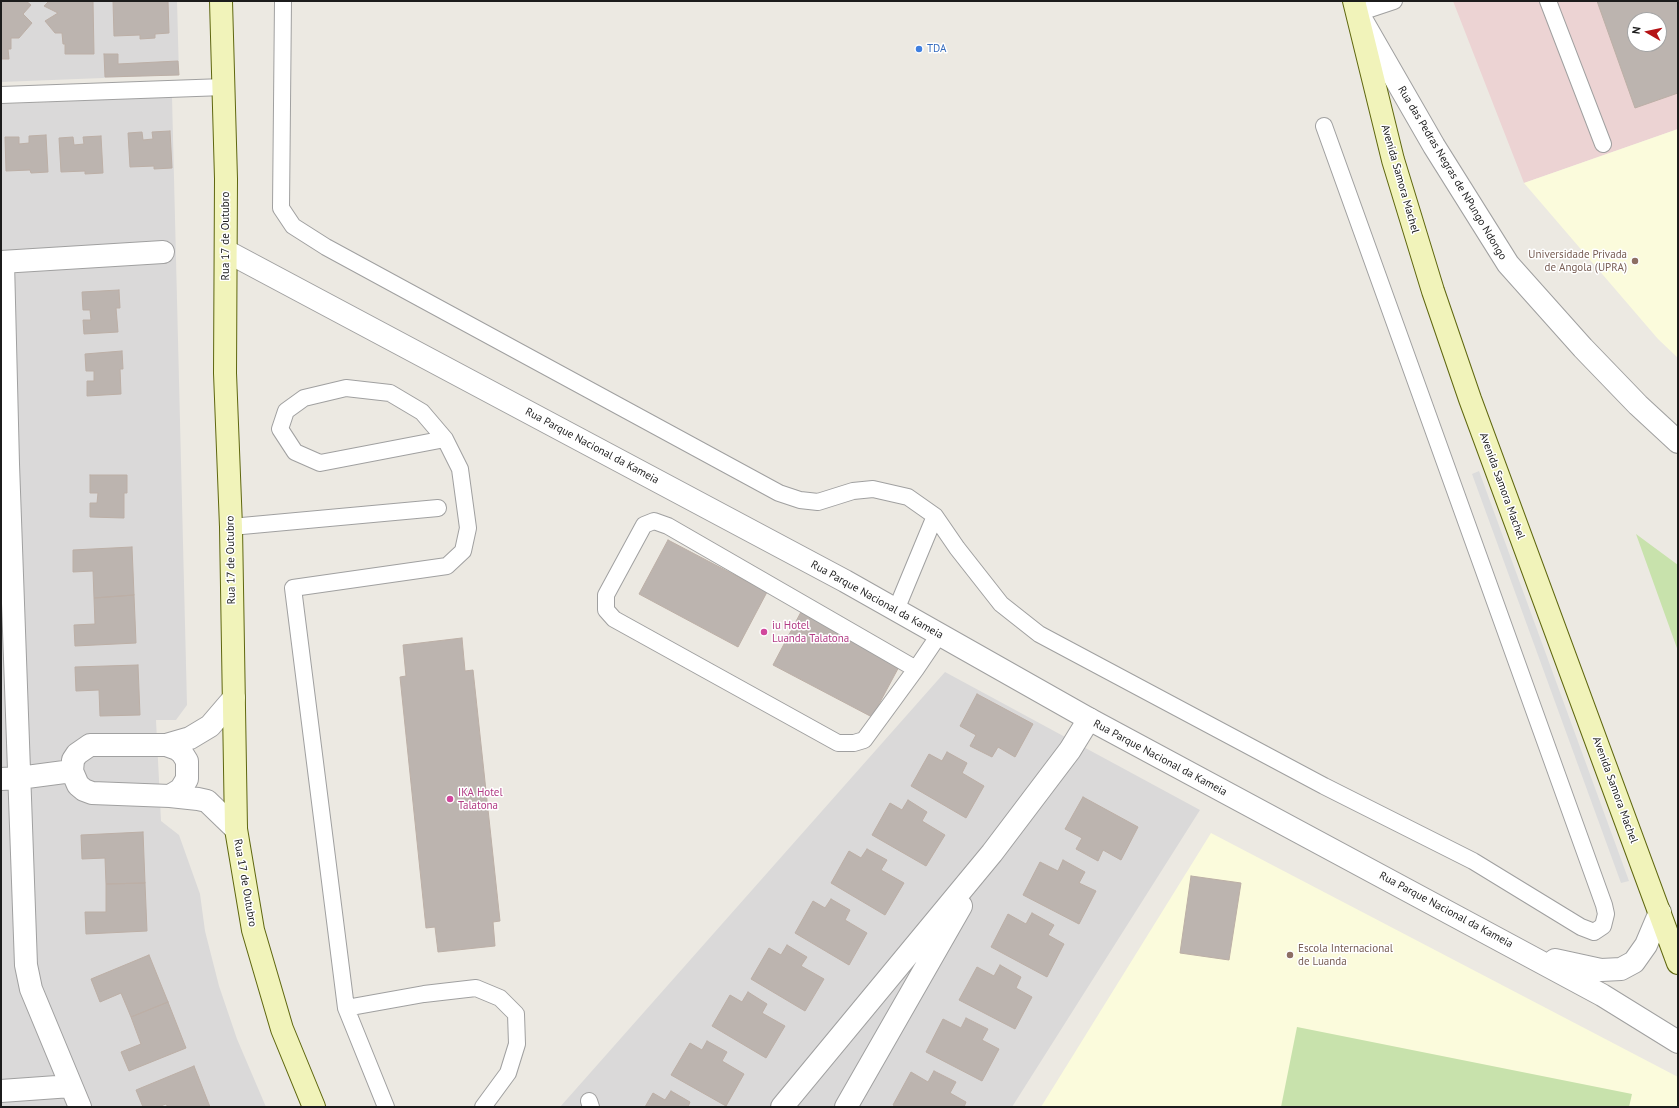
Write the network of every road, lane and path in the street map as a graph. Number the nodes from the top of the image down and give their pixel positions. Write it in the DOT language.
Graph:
graph roads {
  1 [pos="221,1"];
  2 [pos="283,1"];
  3 [pos="1394,1"];
  4 [pos="1548,1"];
  5 [pos="1356,7"];
  6 [pos="224,87"];
  7 [pos="1,95"];
  8 [pos="1324,126"];
  9 [pos="1603,144"];
  10 [pos="226,251"];
  11 [pos="163,252"];
  12 [pos="2,262"];
  13 [pos="445,439"];
  14 [pos="1678,442"];
  15 [pos="4,465"];
  16 [pos="438,508"];
  17 [pos="935,516"];
  18 [pos="231,527"];
  19 [pos="896,610"];
  20 [pos="940,635"];
  21 [pos="916,669"];
  22 [pos="234,698"];
  23 [pos="1089,719"];
  24 [pos="166,745"];
  25 [pos="72,771"];
  26 [pos="10,778"];
  27 [pos="170,796"];
  28 [pos="236,829"];
  29 [pos="992,853"];
  30 [pos="1660,912"];
  31 [pos="1526,953"];
  32 [pos="1678,962"];
  33 [pos="346,1008"];
  34 [pos="1678,1042"];
  35 [pos="71,1086"];
  36 [pos="1,1091"];
  37 [pos="80,1107"];
  38 [pos="314,1107"];
  39 [pos="386,1107"];
  40 [pos="483,1107"];
  41 [pos="782,1107"];
  42 [pos="846,1107"];
  1 -- 6 [label="main road, Rua 17 de Outubro"];
  2 -- 17 [label="lane"];
  3 -- 5 [label="lane"];
  4 -- 9 [label="lane"];
  5 -- 14 [label="street, Rua das Pedras Negras de NPungo Ndongo"];
  5 -- 30 [label="main road, Avenida Samora Machel"];
  6 -- 7 [label="lane"];
  6 -- 10 [label="main road, Rua 17 de Outubro"];
  8 -- 17 [label="lane"];
  10 -- 18 [label="main road, Rua 17 de Outubro"];
  10 -- 19 [label="street, Rua Parque Nacional da Kameia"];
  11 -- 12 [label="street"];
  12 -- 15 [label="street"];
  13 -- 13 [label="lane"];
  13 -- 33 [label="lane"];
  15 -- 26 [label="street"];
  16 -- 18 [label="lane"];
  17 -- 19 [label="lane"];
  18 -- 22 [label="main road, Rua 17 de Outubro"];
  19 -- 20 [label="street, Rua Parque Nacional da Kameia"];
  20 -- 21 [label="lane"];
  20 -- 23 [label="street, Rua Parque Nacional da Kameia"];
  21 -- 21 [label="lane"];
  22 -- 24 [label="street"];
  22 -- 28 [label="main road, Rua 17 de Outubro"];
  23 -- 29 [label="street"];
  23 -- 31 [label="street, Rua Parque Nacional da Kameia"];
  24 -- 25 [label="street"];
  24 -- 27 [label="street"];
  25 -- 26 [label="street"];
  25 -- 27 [label="street"];
  26 -- 35 [label="street"];
  27 -- 28 [label="street"];
  28 -- 38 [label="main road, Rua 17 de Outubro"];
  29 -- 41 [label="street"];
  29 -- 42 [label="street"];
  30 -- 31 [label="street, Rua Parque Nacional da Kameia"];
  30 -- 32 [label="main road, Avenida Samora Machel"];
  31 -- 34 [label="street, Rua Parque Nacional da Kameia"];
  33 -- 39 [label="lane"];
  33 -- 40 [label="lane"];
  35 -- 36 [label="street"];
  35 -- 37 [label="street"];
}
